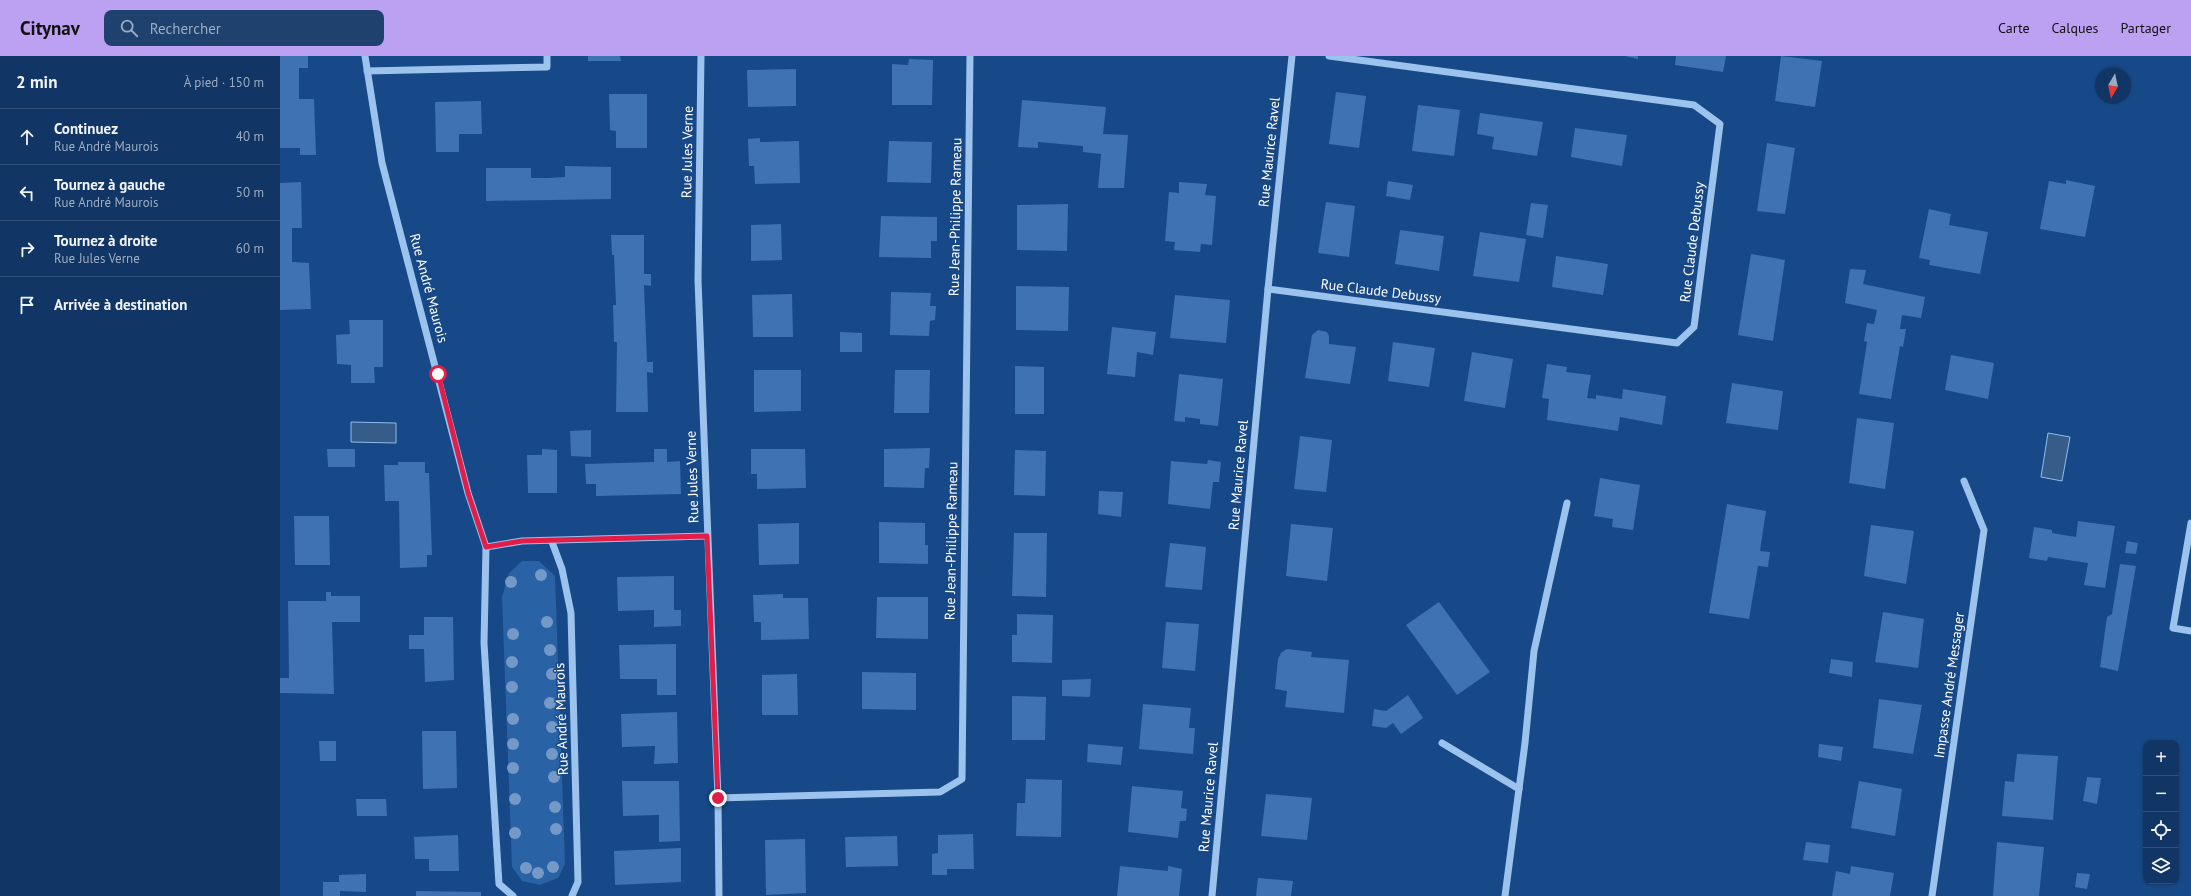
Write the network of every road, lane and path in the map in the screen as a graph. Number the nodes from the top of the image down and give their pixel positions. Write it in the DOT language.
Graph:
graph roads {
  1 [pos="365,56"];
  2 [pos="547,56"];
  3 [pos="701,56"];
  4 [pos="970,56"];
  5 [pos="1292,56"];
  6 [pos="1329,56"];
  7 [pos="367,71"];
  8 [pos="1268,289"];
  9 [pos="1964,480"];
  10 [pos="1567,503"];
  11 [pos="2191,523"];
  12 [pos="707,536"];
  13 [pos="552,542"];
  14 [pos="486,547"];
  15 [pos="2191,631"];
  16 [pos="1442,742"];
  17 [pos="1519,789"];
  18 [pos="718,798"];
  19 [pos="513,896"];
  20 [pos="572,896"];
  21 [pos="719,896"];
  22 [pos="1212,896"];
  23 [pos="1505,896"];
  24 [pos="1932,896"];
  1 -- 7 [label="street, Rue André Maurois"];
  2 -- 7 [label="street"];
  3 -- 12 [label="street, Rue Jules Verne"];
  4 -- 18 [label="street, Rue Jean-Philippe Rameau"];
  5 -- 8 [label="street, Rue Maurice Ravel"];
  6 -- 8 [label="street, Rue Claude Debussy"];
  7 -- 14 [label="street, Rue André Maurois"];
  8 -- 22 [label="street, Rue Maurice Ravel"];
  9 -- 24 [label="street, Impasse André Messager"];
  10 -- 17 [label="street"];
  11 -- 15 [label="street"];
  12 -- 13 [label="street"];
  12 -- 18 [label="street, Rue Jules Verne"];
  13 -- 14 [label="street"];
  13 -- 20 [label="street, Rue André Maurois"];
  14 -- 19 [label="street, Rue André Maurois"];
  16 -- 17 [label="street"];
  17 -- 23 [label="street"];
  18 -- 21 [label="street, Rue Jules Verne"];
}
